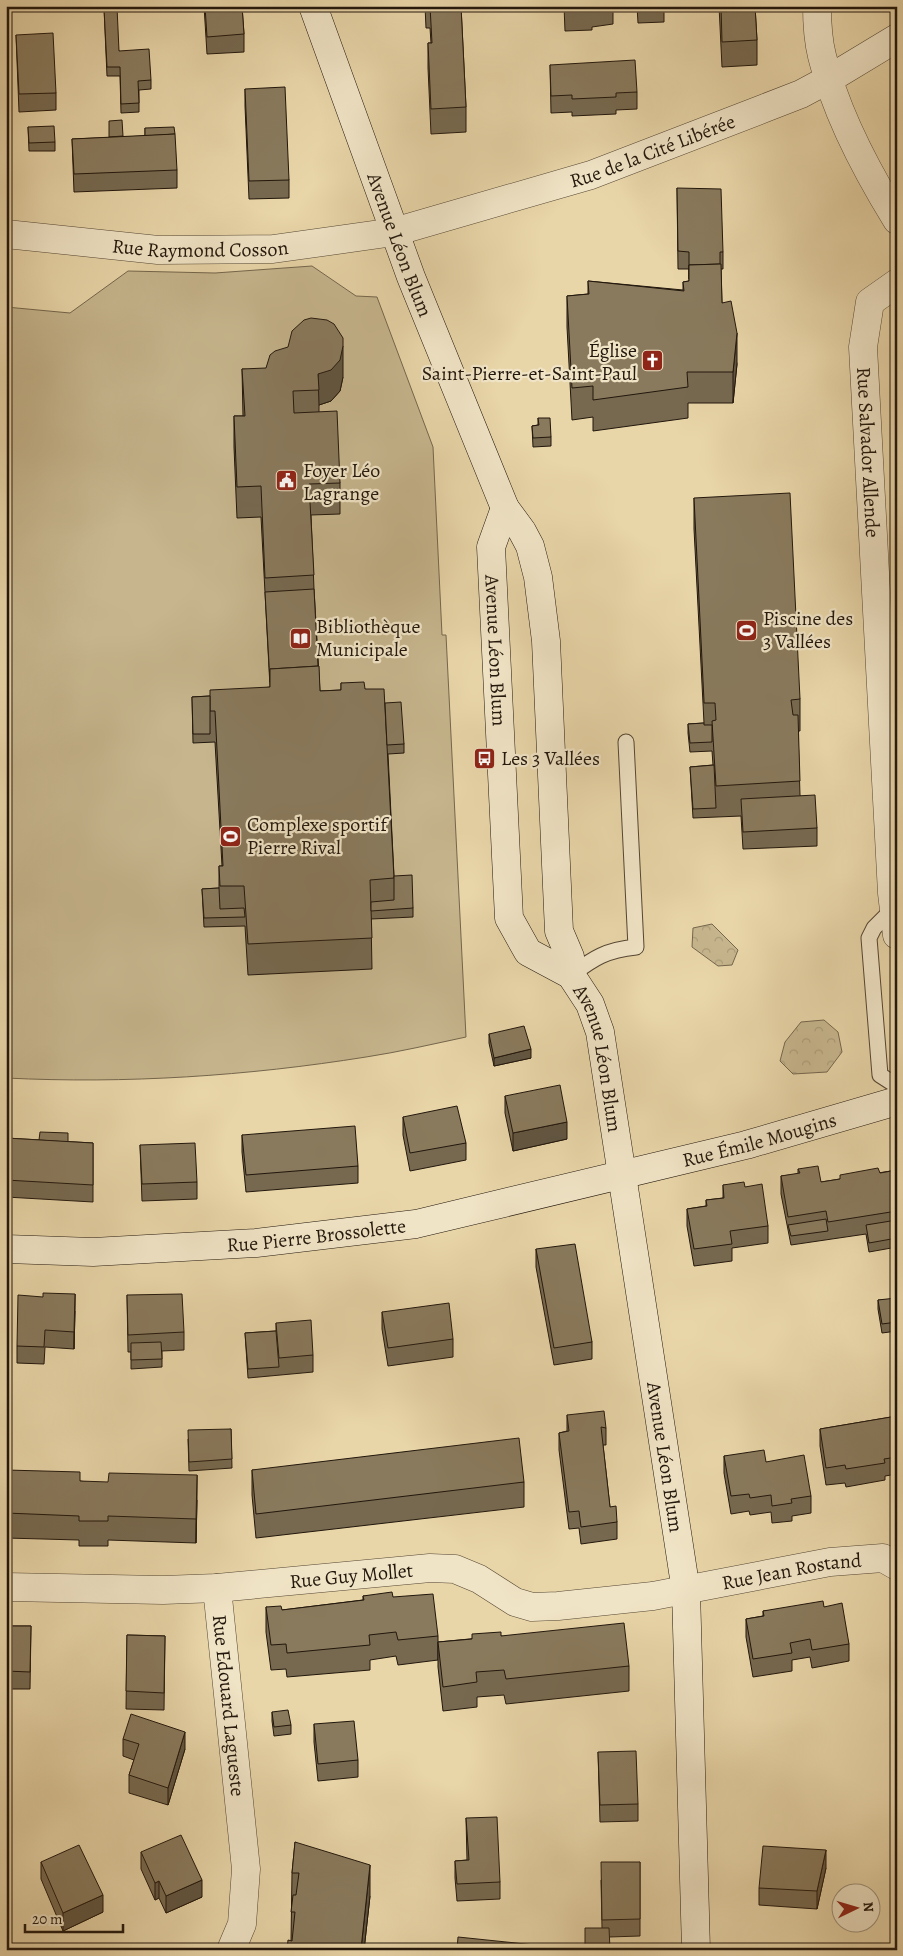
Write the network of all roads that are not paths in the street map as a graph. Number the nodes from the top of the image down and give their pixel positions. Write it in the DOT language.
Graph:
graph roads {
  1 [pos="313,6"];
  2 [pos="817,6"];
  3 [pos="897,38"];
  4 [pos="829,79"];
  5 [pos="897,220"];
  6 [pos="394,232"];
  7 [pos="6,234"];
  8 [pos="897,283"];
  9 [pos="505,508"];
  10 [pos="626,742"];
  11 [pos="894,898"];
  12 [pos="897,935"];
  13 [pos="571,975"];
  14 [pos="897,1086"];
  15 [pos="897,1101"];
  16 [pos="622,1176"];
  17 [pos="6,1249"];
  18 [pos="897,1566"];
  19 [pos="6,1587"];
  20 [pos="217,1588"];
  21 [pos="686,1591"];
  22 [pos="231,1950"];
  23 [pos="696,1950"];
  1 -- 6 [label="street, Avenue Léon Blum"];
  2 -- 4 [label="street"];
  3 -- 4 [label="street, Rue de la Cité Libérée"];
  4 -- 5 [label="street"];
  4 -- 6 [label="street, Rue de la Cité Libérée"];
  6 -- 7 [label="street, Rue Raymond Cosson"];
  6 -- 9 [label="street, Avenue Léon Blum"];
  8 -- 11 [label="street, Rue Salvador Allende"];
  9 -- 13 [label="street, Avenue Léon Blum"];
  9 -- 13 [label="street, Avenue Léon Blum"];
  10 -- 13 [label="lane"];
  11 -- 12 [label="street, Rue Salvador Allende"];
  11 -- 14 [label="lane"];
  13 -- 16 [label="street, Avenue Léon Blum"];
  15 -- 16 [label="street, Rue Émile Mougins"];
  16 -- 17 [label="street, Rue Pierre Brossolette"];
  16 -- 21 [label="street, Avenue Léon Blum"];
  18 -- 21 [label="street, Rue Jean Rostand"];
  19 -- 20 [label="street, Rue Guy Mollet"];
  20 -- 21 [label="street, Rue Guy Mollet"];
  20 -- 22 [label="street, Rue Edouard Lagueste"];
  21 -- 23 [label="street, Avenue Léon Blum"];
}
